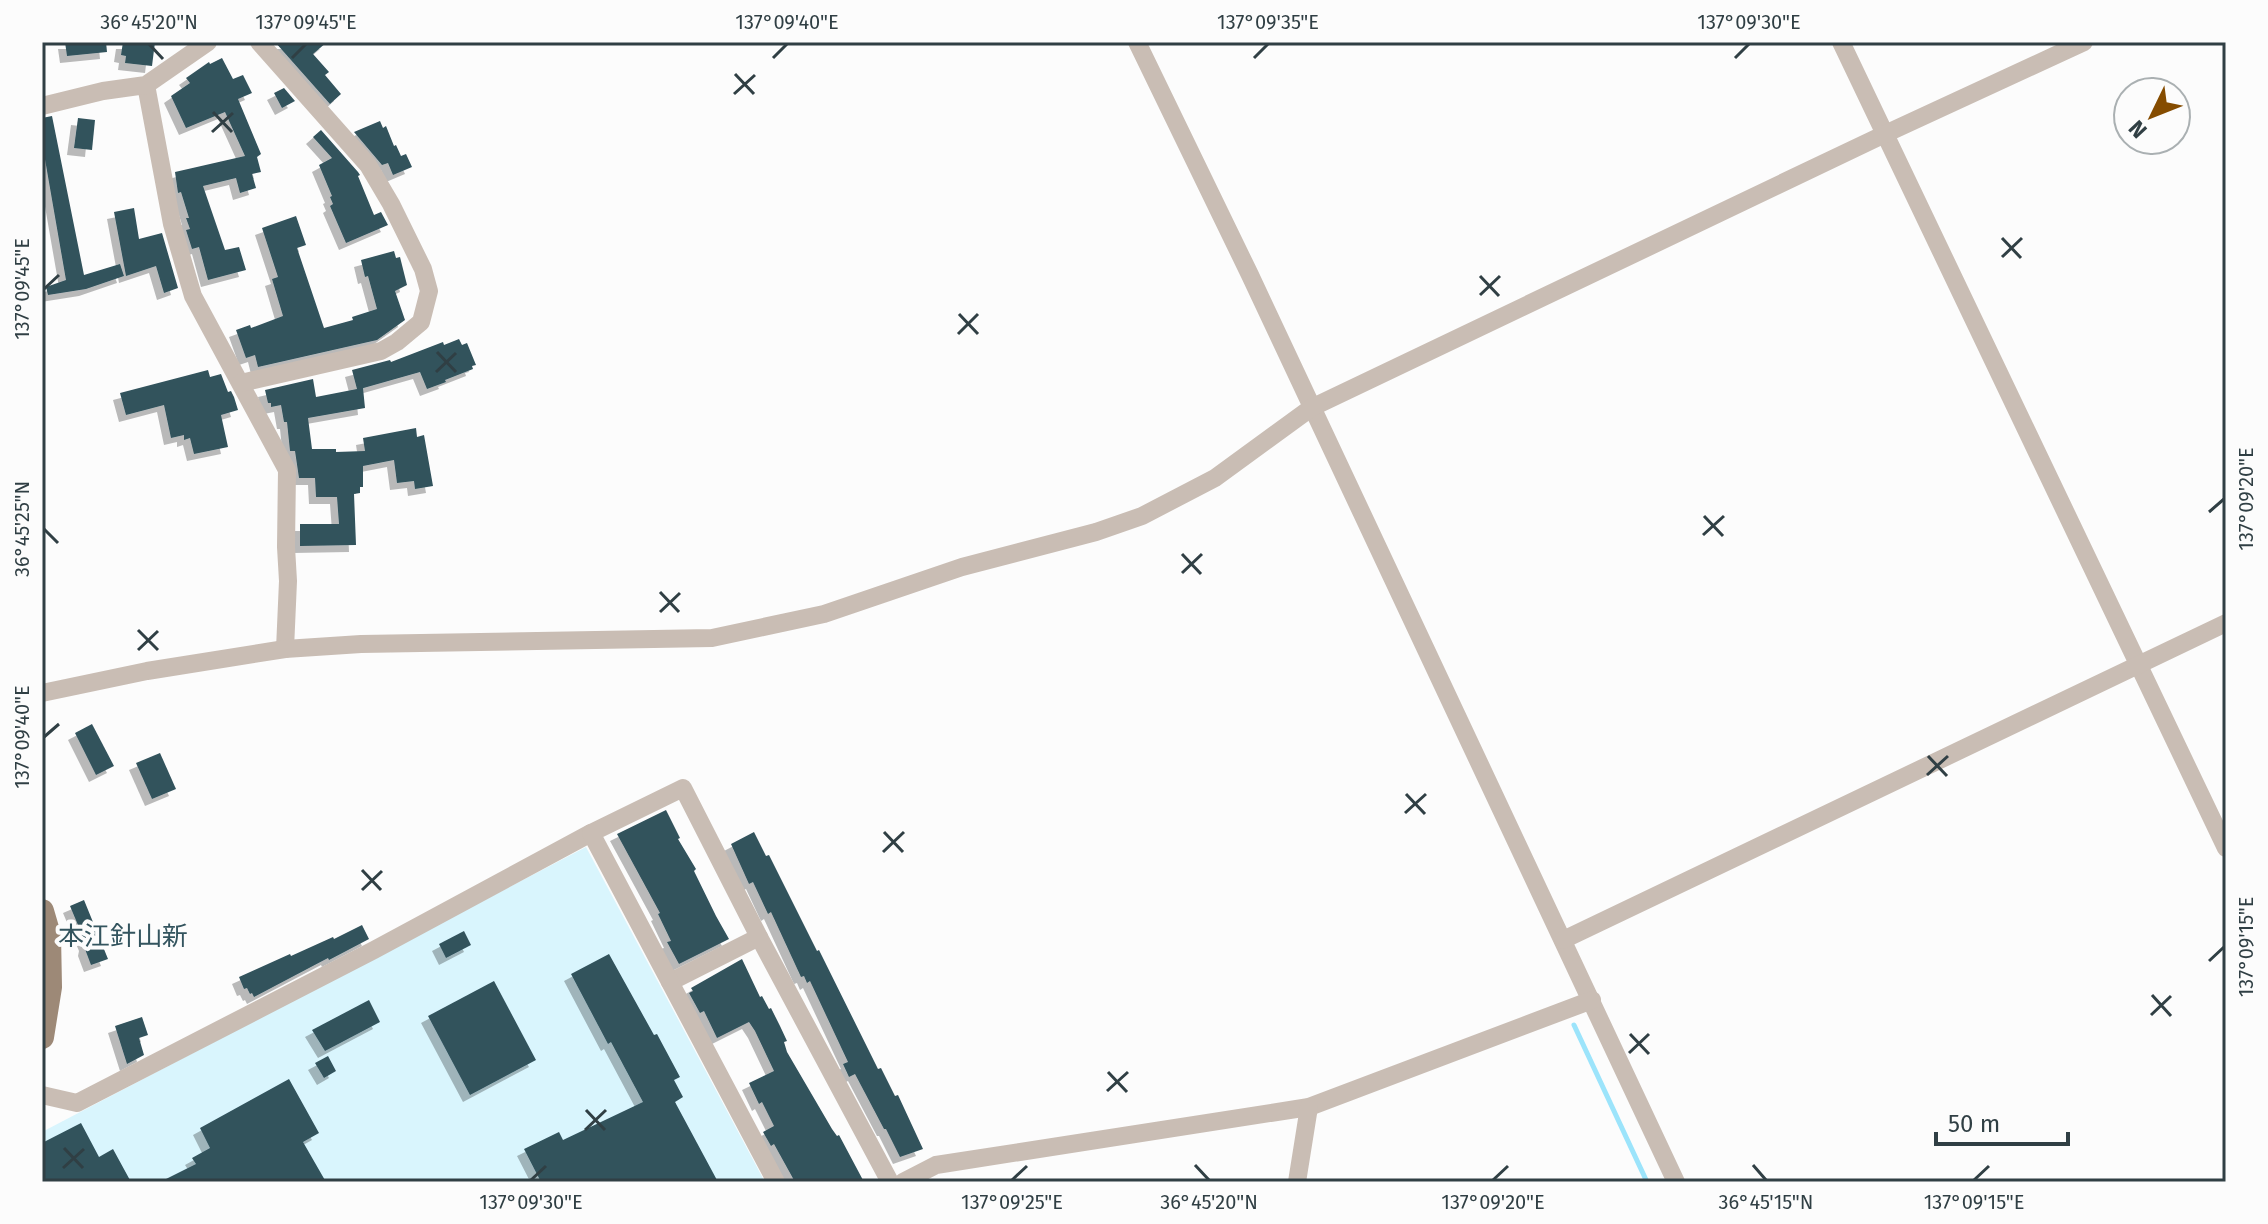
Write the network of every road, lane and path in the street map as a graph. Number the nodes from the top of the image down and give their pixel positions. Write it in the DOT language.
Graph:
graph roads {
  1 [pos="208,42"];
  2 [pos="259,42"];
  3 [pos="1137,42"];
  4 [pos="1841,42"];
  5 [pos="2084,42"];
  6 [pos="146,85"];
  7 [pos="42,106"];
  8 [pos="1885,134"];
  9 [pos="241,383"];
  10 [pos="1304,413"];
  11 [pos="2226,623"];
  12 [pos="285,649"];
  13 [pos="2138,664"];
  14 [pos="42,693"];
  15 [pos="591,833"];
  16 [pos="2226,848"];
  17 [pos="42,911"];
  18 [pos="759,937"];
  19 [pos="1563,940"];
  20 [pos="670,982"];
  21 [pos="1588,1002"];
  22 [pos="42,1037"];
  23 [pos="42,1095"];
  24 [pos="1309,1107"];
  25 [pos="776,1182"];
  26 [pos="890,1182"];
  27 [pos="903,1182"];
  28 [pos="1297,1182"];
  29 [pos="1676,1182"];
  1 -- 6 [label="street"];
  2 -- 9 [label="street"];
  3 -- 10 [label="street"];
  4 -- 8 [label="street"];
  5 -- 8 [label="street"];
  6 -- 7 [label="street"];
  6 -- 9 [label="street"];
  8 -- 10 [label="street"];
  8 -- 13 [label="street"];
  9 -- 12 [label="street"];
  10 -- 12 [label="street"];
  10 -- 19 [label="street"];
  11 -- 13 [label="street"];
  12 -- 14 [label="street"];
  13 -- 16 [label="street"];
  13 -- 19 [label="street"];
  15 -- 18 [label="street"];
  15 -- 20 [label="street"];
  15 -- 23 [label="street"];
  17 -- 22 [label="main road"];
  18 -- 20 [label="street"];
  18 -- 26 [label="street"];
  19 -- 21 [label="street"];
  20 -- 25 [label="street"];
  21 -- 24 [label="street"];
  21 -- 29 [label="street"];
  24 -- 27 [label="street"];
  24 -- 28 [label="street"];
}
